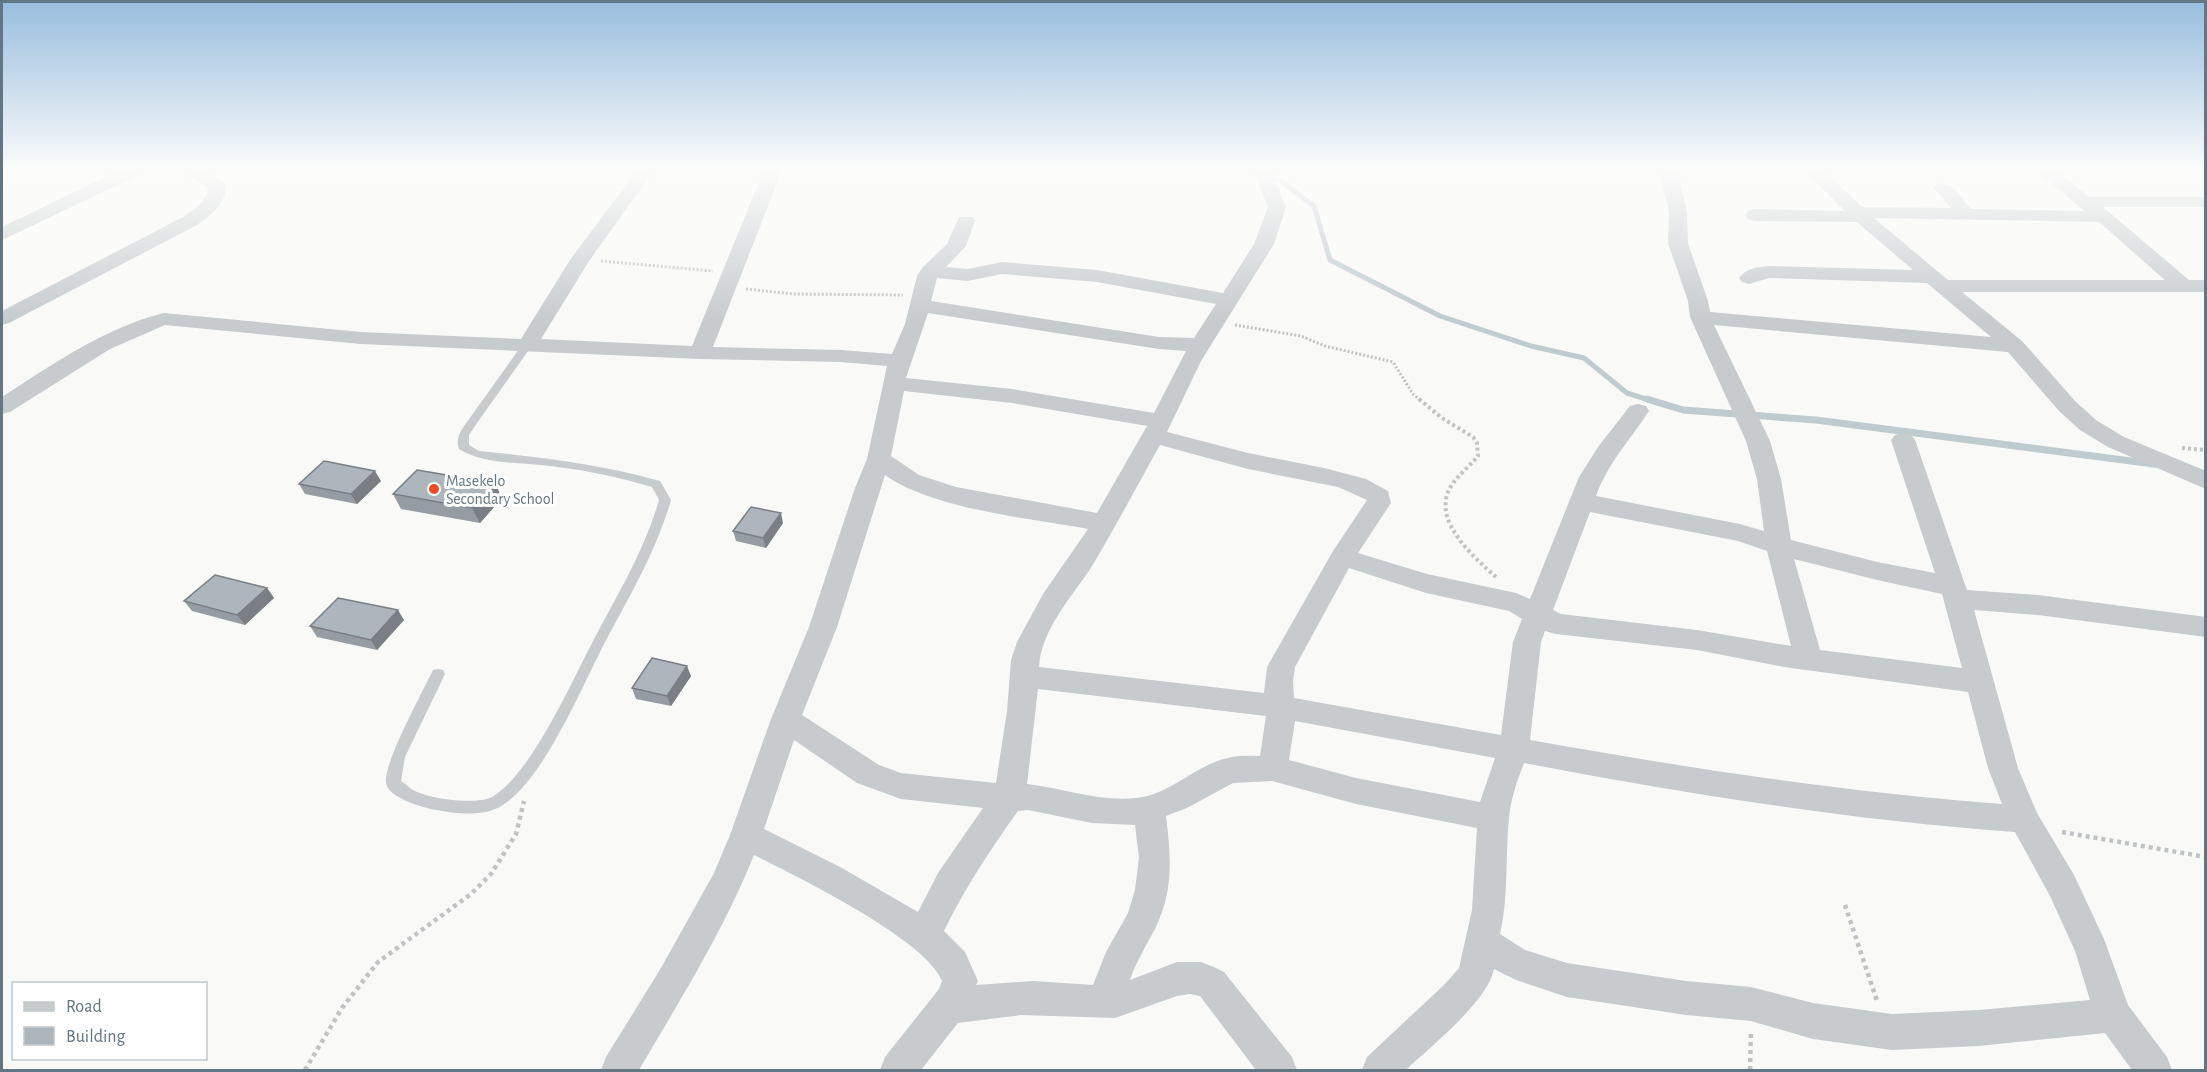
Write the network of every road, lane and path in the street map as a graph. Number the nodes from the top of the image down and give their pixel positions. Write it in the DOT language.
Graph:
graph roads {
  1 [pos="31,220"];
  2 [pos="191,220"];
  3 [pos="609,220"];
  4 [pos="756,220"];
  5 [pos="1273,220"];
  6 [pos="1678,220"];
  7 [pos="1865,220"];
  8 [pos="2108,220"];
  9 [pos="966,221"];
  10 [pos="2,234"];
  11 [pos="580,260"];
  12 [pos="731,272"];
  13 [pos="1749,278"];
  14 [pos="1938,281"];
  15 [pos="2195,286"];
  16 [pos="924,291"];
  17 [pos="1221,310"];
  18 [pos="1700,317"];
  19 [pos="2,319"];
  20 [pos="528,344"];
  21 [pos="1200,345"];
  22 [pos="2014,346"];
  23 [pos="700,353"];
  24 [pos="898,372"];
  25 [pos="2,407"];
  26 [pos="1638,411"];
  27 [pos="1158,428"];
  28 [pos="1903,440"];
  29 [pos="879,459"];
  30 [pos="2205,481"];
  31 [pos="1582,502"];
  32 [pos="1104,523"];
  33 [pos="1781,545"];
  34 [pos="1341,557"];
  35 [pos="1954,593"];
  36 [pos="1532,612"];
  37 [pos="2205,627"];
  38 [pos="1808,658"];
  39 [pos="438,674"];
  40 [pos="1023,675"];
  41 [pos="1980,682"];
  42 [pos="1281,707"];
  43 [pos="786,719"];
  44 [pos="1514,749"];
  45 [pos="535,759"];
  46 [pos="1272,768"];
  47 [pos="1009,798"];
  48 [pos="1149,809"];
  49 [pos="1493,818"];
  50 [pos="2024,819"];
  51 [pos="746,835"];
  52 [pos="2205,857"];
  53 [pos="1845,905"];
  54 [pos="924,936"];
  55 [pos="1481,941"];
  56 [pos="1105,1001"];
  57 [pos="1751,1004"];
  58 [pos="948,1007"];
  59 [pos="2113,1015"];
  60 [pos="1892,1032"];
  61 [pos="305,1071"];
  62 [pos="620,1071"];
  63 [pos="898,1071"];
  64 [pos="1279,1071"];
  65 [pos="1380,1071"];
  66 [pos="1750,1071"];
  67 [pos="2154,1071"];
  1 -- 10 [label="street"];
  2 -- 19 [label="street"];
  3 -- 11 [label="street"];
  4 -- 12 [label="street"];
  5 -- 17 [label="street"];
  6 -- 18 [label="street"];
  7 -- 14 [label="street"];
  8 -- 15 [label="street"];
  9 -- 16 [label="street"];
  11 -- 12 [label="path"];
  11 -- 20 [label="street"];
  12 -- 16 [label="path"];
  12 -- 23 [label="street"];
  13 -- 14 [label="street"];
  14 -- 15 [label="street"];
  14 -- 22 [label="street"];
  16 -- 17 [label="street"];
  16 -- 21 [label="street"];
  16 -- 24 [label="street"];
  17 -- 21 [label="street"];
  17 -- 36 [label="path"];
  18 -- 22 [label="street"];
  18 -- 33 [label="street"];
  20 -- 23 [label="street"];
  20 -- 25 [label="street"];
  20 -- 45 [label="lane"];
  21 -- 27 [label="street"];
  22 -- 30 [label="street"];
  23 -- 24 [label="street"];
  24 -- 27 [label="street"];
  24 -- 29 [label="street"];
  26 -- 31 [label="street"];
  27 -- 32 [label="street"];
  27 -- 34 [label="street"];
  28 -- 35 [label="street"];
  29 -- 32 [label="street"];
  29 -- 43 [label="street"];
  31 -- 33 [label="street"];
  31 -- 36 [label="street"];
  32 -- 40 [label="street"];
  33 -- 35 [label="street"];
  33 -- 38 [label="street"];
  34 -- 36 [label="street"];
  34 -- 42 [label="street"];
  35 -- 37 [label="street"];
  35 -- 41 [label="street"];
  36 -- 38 [label="street"];
  36 -- 44 [label="street"];
  38 -- 41 [label="street"];
  39 -- 45 [label="lane"];
  40 -- 42 [label="street"];
  40 -- 47 [label="street"];
  41 -- 50 [label="street"];
  42 -- 44 [label="street"];
  42 -- 46 [label="street"];
  43 -- 47 [label="street"];
  43 -- 51 [label="street"];
  44 -- 49 [label="street"];
  44 -- 50 [label="street"];
  45 -- 61 [label="path"];
  46 -- 48 [label="street"];
  46 -- 49 [label="street"];
  47 -- 48 [label="street"];
  47 -- 54 [label="street"];
  48 -- 56 [label="street"];
  49 -- 55 [label="street"];
  50 -- 52 [label="path"];
  50 -- 59 [label="street"];
  51 -- 54 [label="street"];
  51 -- 62 [label="street"];
  53 -- 60 [label="path"];
  54 -- 58 [label="street"];
  55 -- 57 [label="street"];
  55 -- 65 [label="street"];
  56 -- 58 [label="street"];
  56 -- 64 [label="street"];
  57 -- 60 [label="street"];
  57 -- 66 [label="path"];
  58 -- 63 [label="street"];
  59 -- 60 [label="street"];
  59 -- 67 [label="street"];
}
